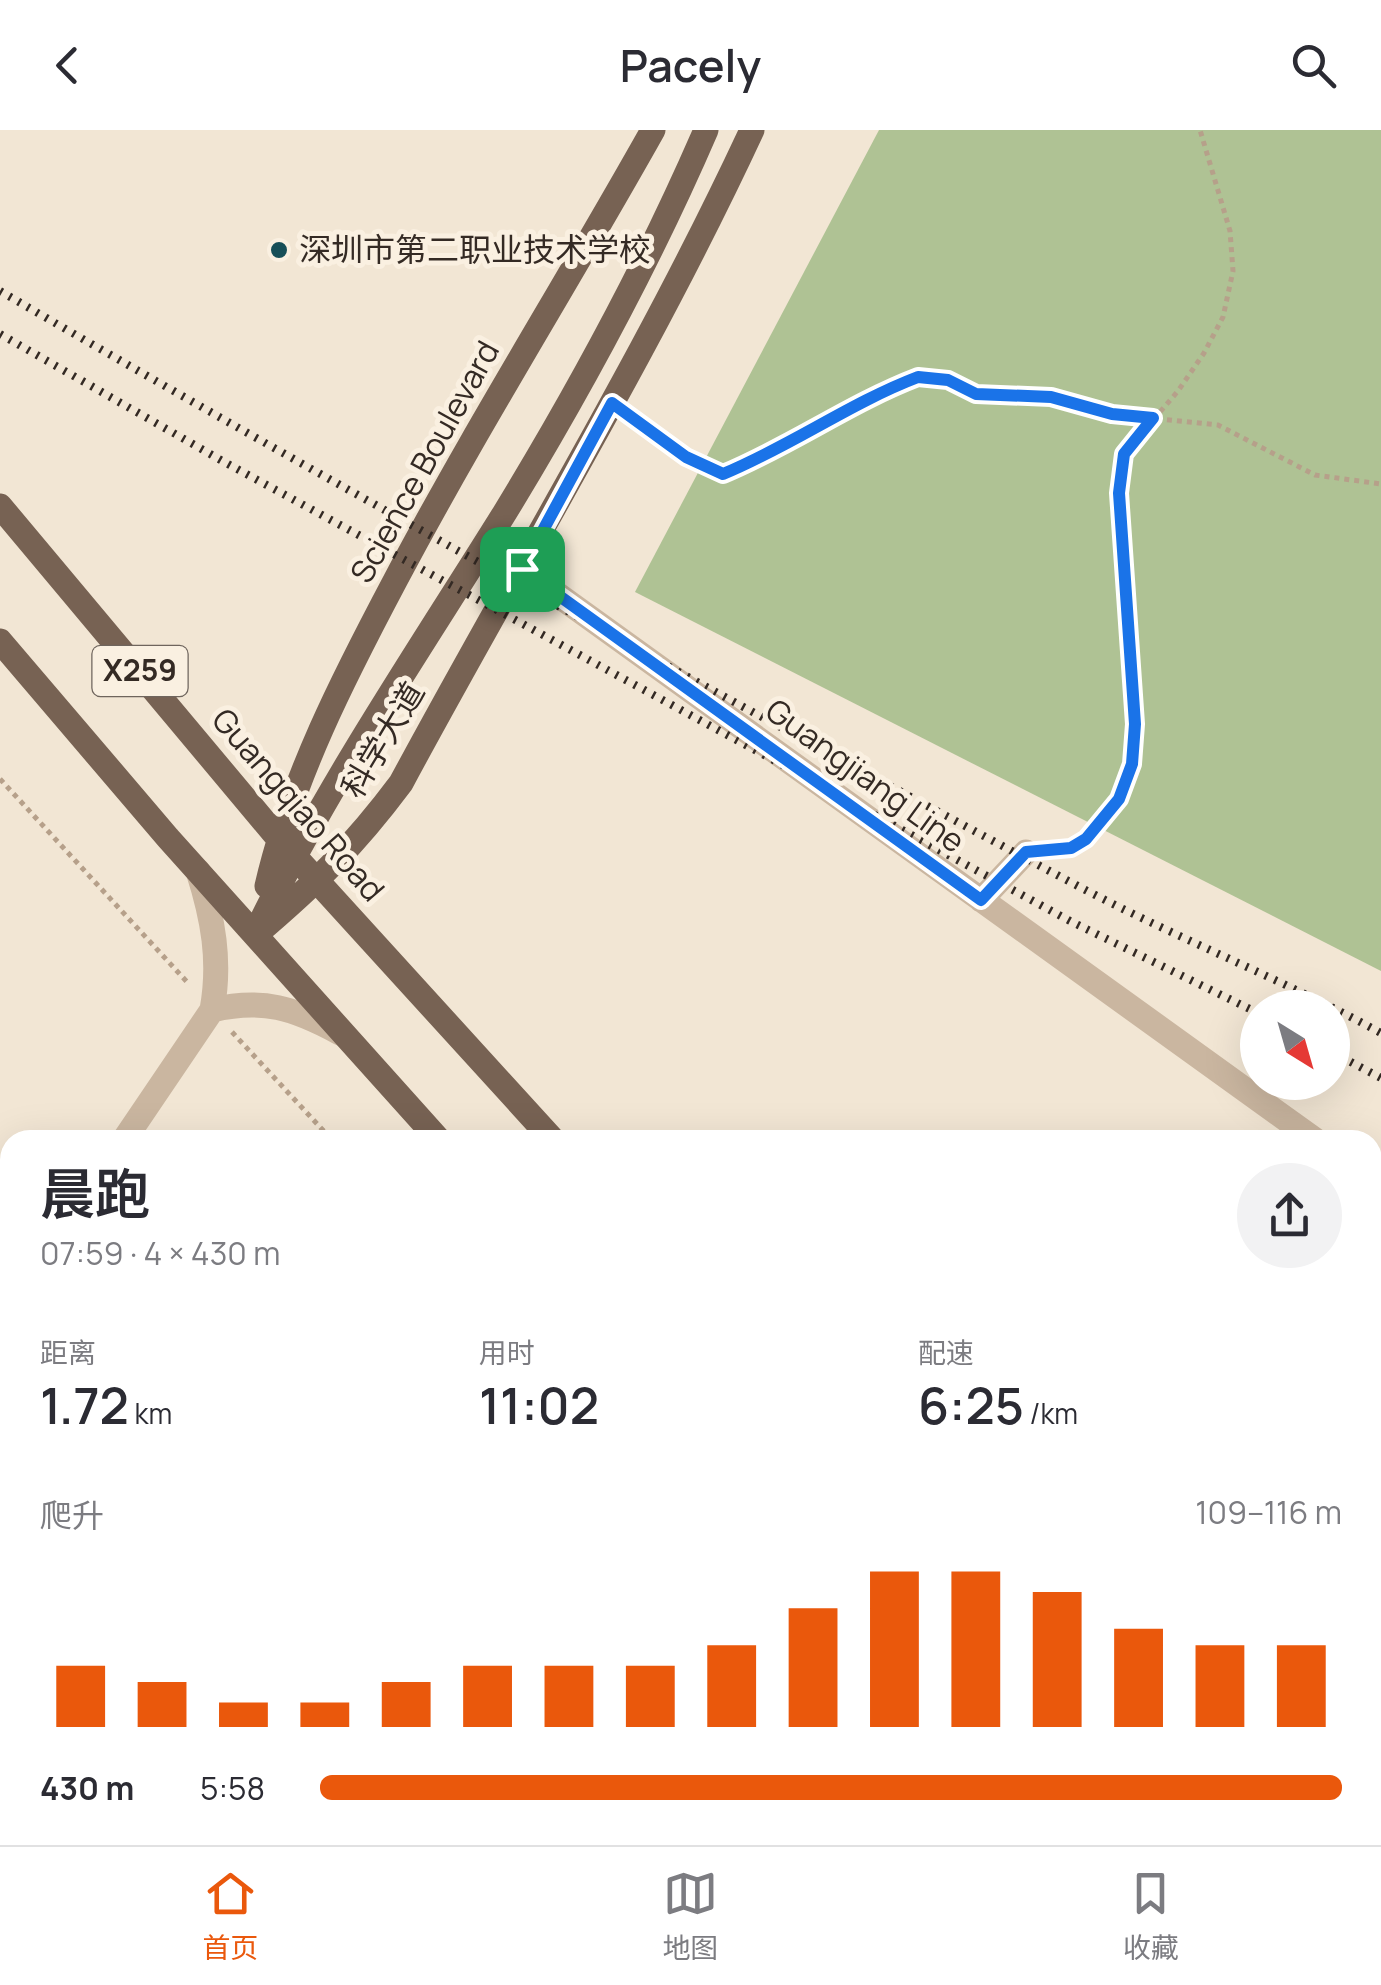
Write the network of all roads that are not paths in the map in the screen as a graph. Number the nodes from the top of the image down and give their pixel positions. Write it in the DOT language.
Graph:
graph roads {
  1 [pos="654,130"];
  2 [pos="706,130"];
  3 [pos="752,130"];
  4 [pos="0,506"];
  5 [pos="522,569"];
  6 [pos="0,641"];
  7 [pos="286,846"];
  8 [pos="1026,852"];
  9 [pos="198,872"];
  10 [pos="319,881"];
  11 [pos="981,900"];
  12 [pos="255,935"];
  13 [pos="212,1010"];
  14 [pos="346,1036"];
  15 [pos="131,1130"];
  16 [pos="430,1130"];
  17 [pos="544,1130"];
  18 [pos="1301,1130"];
  1 -- 7 [label="main road, Science Boulevard"];
  2 -- 7 [label="main road"];
  3 -- 5 [label="main road"];
  4 -- 7 [label="main road, Guangqiao Road / X259"];
  5 -- 10 [label="main road, 科学大道"];
  5 -- 11 [label="street, Guangjiang Line"];
  6 -- 9 [label="main road, X259"];
  7 -- 10 [label="main road, Guangqiao Road / X259"];
  7 -- 12 [label="main road"];
  8 -- 11 [label="street"];
  9 -- 12 [label="main road, X259"];
  9 -- 13 [label="street"];
  10 -- 12 [label="main road, 科学大道"];
  10 -- 17 [label="main road, Guangqiao Road / X259"];
  11 -- 18 [label="street, Guangjiang Line"];
  12 -- 14 [label="main road, X259"];
  13 -- 14 [label="street"];
  13 -- 15 [label="street"];
  14 -- 16 [label="main road, X259"];
}
